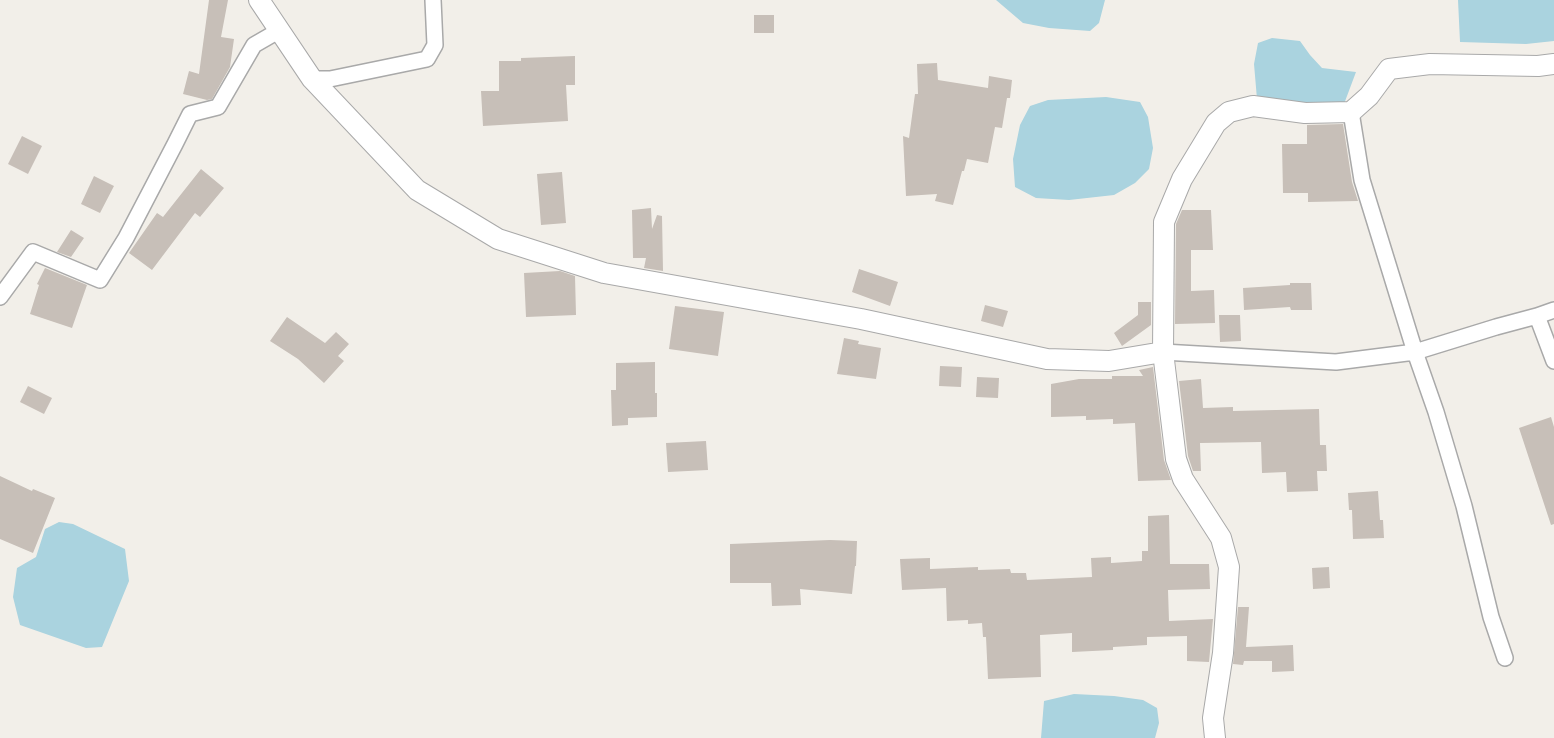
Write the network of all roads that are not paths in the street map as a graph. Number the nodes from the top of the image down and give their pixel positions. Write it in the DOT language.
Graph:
graph roads {
  1 [pos="259,0"];
  2 [pos="433,0"];
  3 [pos="280,30"];
  4 [pos="1554,64"];
  5 [pos="312,79"];
  6 [pos="1351,112"];
  7 [pos="0,297"];
  8 [pos="1554,310"];
  9 [pos="1537,316"];
  10 [pos="1163,352"];
  11 [pos="1415,352"];
  12 [pos="1554,361"];
  13 [pos="1505,658"];
  14 [pos="1215,738"];
  1 -- 3 [label="street"];
  2 -- 5 [label="street"];
  3 -- 5 [label="street"];
  3 -- 7 [label="street"];
  4 -- 6 [label="street"];
  5 -- 10 [label="street"];
  6 -- 10 [label="street"];
  6 -- 11 [label="street"];
  8 -- 9 [label="street"];
  9 -- 11 [label="street"];
  9 -- 12 [label="street"];
  10 -- 11 [label="street"];
  10 -- 14 [label="street"];
  11 -- 13 [label="street"];
}
